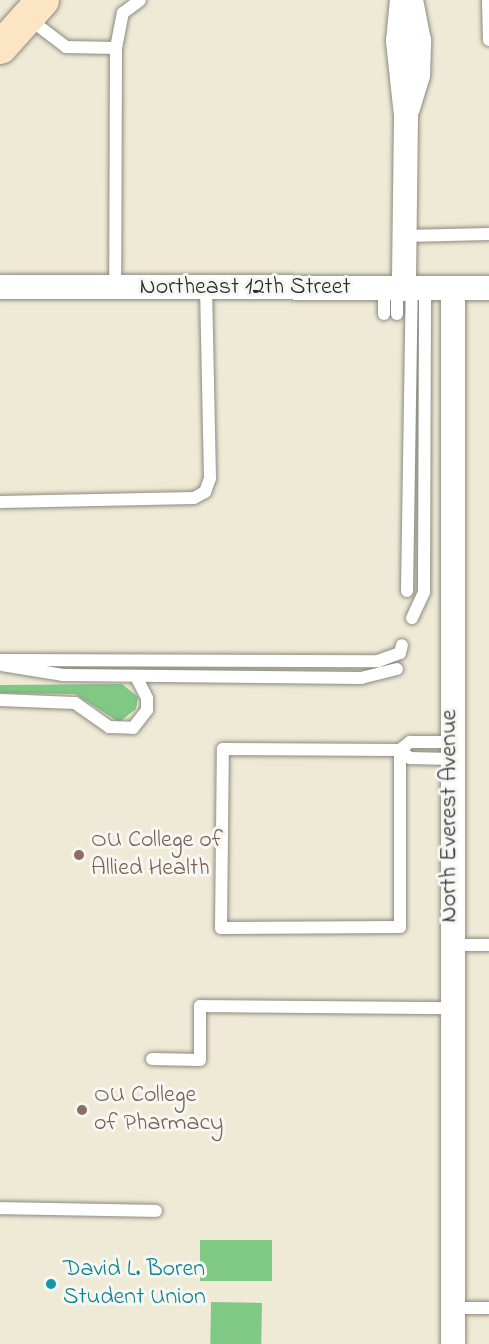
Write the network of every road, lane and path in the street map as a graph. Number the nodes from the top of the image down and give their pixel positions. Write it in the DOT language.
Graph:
graph roads {
  1 [pos="140,0"];
  2 [pos="402,0"];
  3 [pos="411,0"];
  4 [pos="488,0"];
  5 [pos="34,8"];
  6 [pos="489,36"];
  7 [pos="0,47"];
  8 [pos="116,48"];
  9 [pos="406,116"];
  10 [pos="489,234"];
  11 [pos="405,236"];
  12 [pos="0,287"];
  13 [pos="115,287"];
  14 [pos="206,288"];
  15 [pos="453,288"];
  16 [pos="489,288"];
  17 [pos="405,289"];
  18 [pos="390,314"];
  19 [pos="0,502"];
  20 [pos="407,591"];
  21 [pos="412,618"];
  22 [pos="402,645"];
  23 [pos="0,663"];
  24 [pos="397,669"];
  25 [pos="136,676"];
  26 [pos="0,700"];
  27 [pos="399,750"];
  28 [pos="450,750"];
  29 [pos="449,945"];
  30 [pos="489,945"];
  31 [pos="450,1008"];
  32 [pos="152,1059"];
  33 [pos="0,1208"];
  34 [pos="156,1211"];
  35 [pos="453,1308"];
  36 [pos="489,1308"];
  37 [pos="453,1344"];
  1 -- 8 [label="lane"];
  2 -- 9 [label="street"];
  3 -- 9 [label="street"];
  4 -- 6 [label="lane"];
  5 -- 7 [label="main road"];
  5 -- 8 [label="lane"];
  8 -- 13 [label="lane"];
  9 -- 11 [label="street"];
  10 -- 11 [label="lane"];
  11 -- 17 [label="street"];
  12 -- 13 [label="street, Northeast 12th Street"];
  13 -- 14 [label="street, Northeast 12th Street"];
  14 -- 17 [label="street, Northeast 12th Street"];
  14 -- 19 [label="lane"];
  15 -- 16 [label="street, Northeast 12th Street"];
  15 -- 17 [label="street, Northeast 12th Street"];
  15 -- 28 [label="street, North Everest Avenue"];
  17 -- 18 [label="lane"];
  17 -- 20 [label="lane"];
  17 -- 21 [label="lane"];
  22 -- 23 [label="lane"];
  23 -- 25 [label="lane"];
  24 -- 25 [label="lane"];
  25 -- 26 [label="lane"];
  27 -- 27 [label="lane"];
  27 -- 28 [label="lane"];
  28 -- 29 [label="street, North Everest Avenue"];
  29 -- 30 [label="lane"];
  29 -- 31 [label="street, North Everest Avenue"];
  31 -- 32 [label="lane"];
  31 -- 35 [label="street, North Everest Avenue"];
  33 -- 34 [label="lane"];
  35 -- 36 [label="lane"];
  35 -- 37 [label="street, North Everest Avenue"];
}
